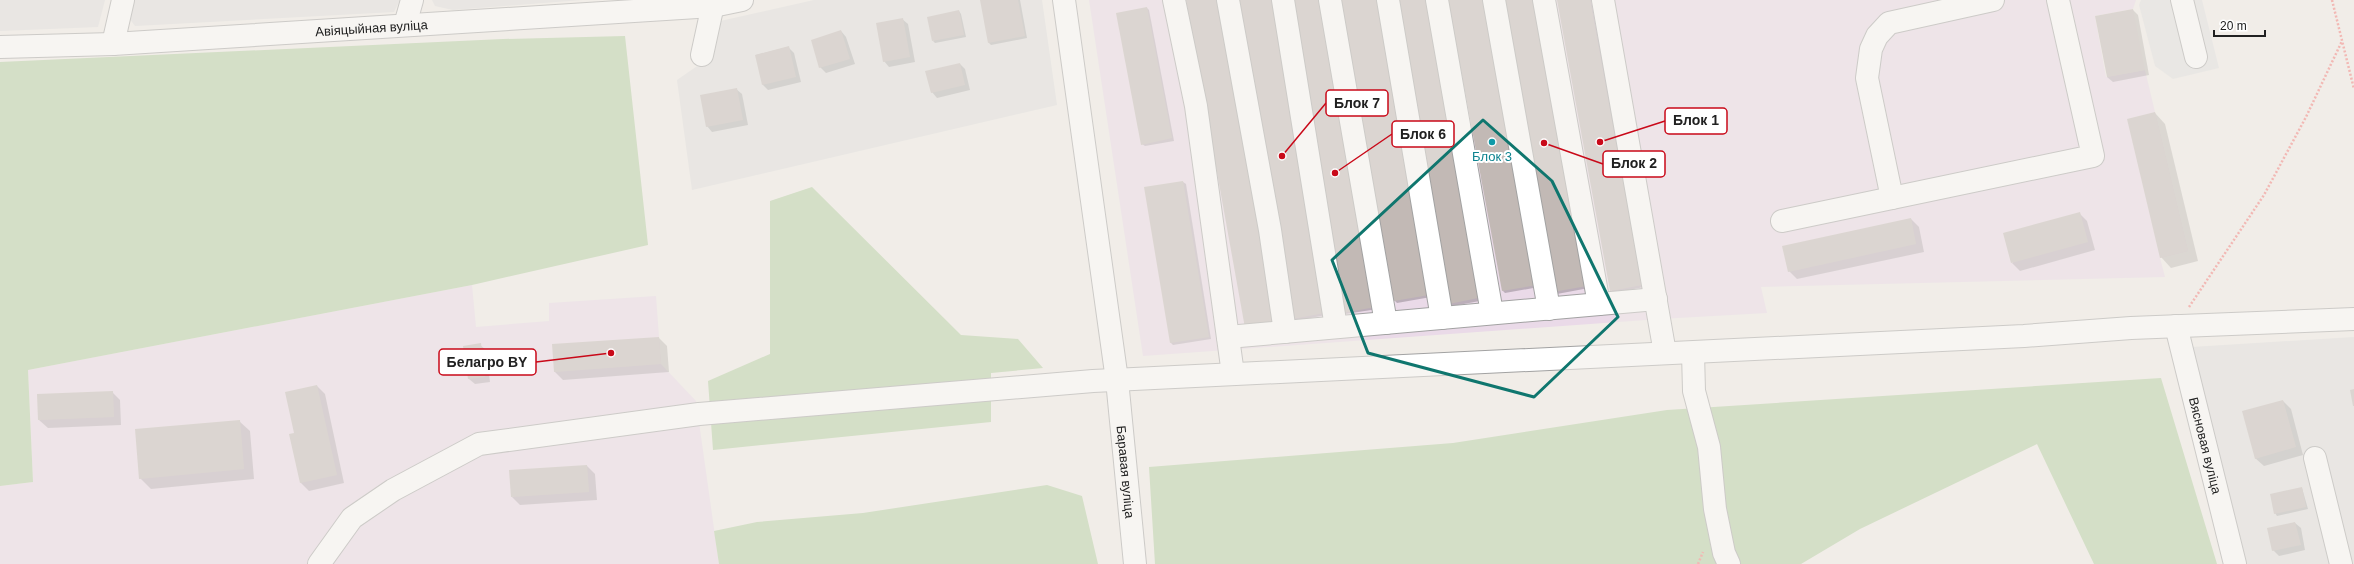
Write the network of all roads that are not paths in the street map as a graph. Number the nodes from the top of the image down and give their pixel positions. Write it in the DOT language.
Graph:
graph roads {
  1 [pos="123,0"];
  2 [pos="412,0"];
  3 [pos="742,0"];
  4 [pos="1064,0"];
  5 [pos="1174,0"];
  6 [pos="1228,0"];
  7 [pos="1283,0"];
  8 [pos="1330,0"];
  9 [pos="1388,0"];
  10 [pos="1437,0"];
  11 [pos="1494,0"];
  12 [pos="1544,0"];
  13 [pos="1603,0"];
  14 [pos="1993,0"];
  15 [pos="2058,0"];
  16 [pos="2182,0"];
  17 [pos="713,3"];
  18 [pos="405,26"];
  19 [pos="113,44"];
  20 [pos="0,47"];
  21 [pos="702,55"];
  22 [pos="2196,57"];
  23 [pos="1892,198"];
  24 [pos="1782,221"];
  25 [pos="1656,299"];
  26 [pos="1599,304"];
  27 [pos="1549,309"];
  28 [pos="1492,313"];
  29 [pos="1442,318"];
  30 [pos="2354,319"];
  31 [pos="1386,323"];
  32 [pos="2176,326"];
  33 [pos="1336,327"];
  34 [pos="1285,332"];
  35 [pos="1228,337"];
  36 [pos="1666,353"];
  37 [pos="1693,353"];
  38 [pos="1233,374"];
  39 [pos="1117,380"];
  40 [pos="2315,458"];
  41 [pos="320,564"];
  42 [pos="1135,564"];
  43 [pos="1729,564"];
  44 [pos="2235,564"];
  45 [pos="2341,564"];
  1 -- 19 [label="street"];
  2 -- 18 [label="street"];
  3 -- 17 [label="street, Авіяцыйная вуліца"];
  4 -- 39 [label="street, Баравая вуліца"];
  5 -- 35 [label="street"];
  6 -- 34 [label="street"];
  7 -- 33 [label="street"];
  8 -- 31 [label="street"];
  9 -- 29 [label="street"];
  10 -- 28 [label="street"];
  11 -- 27 [label="street"];
  12 -- 26 [label="street"];
  13 -- 25 [label="street"];
  14 -- 23 [label="street"];
  15 -- 23 [label="street"];
  16 -- 22 [label="street"];
  17 -- 18 [label="street, Авіяцыйная вуліца"];
  17 -- 21 [label="street"];
  18 -- 19 [label="street, Авіяцыйная вуліца"];
  19 -- 20 [label="street, Авіяцыйная вуліца"];
  23 -- 24 [label="street"];
  25 -- 26 [label="street"];
  25 -- 36 [label="street"];
  26 -- 27 [label="street"];
  27 -- 28 [label="street"];
  28 -- 29 [label="street"];
  29 -- 31 [label="street"];
  30 -- 32 [label="street"];
  31 -- 33 [label="street"];
  32 -- 37 [label="street"];
  32 -- 44 [label="street, Вясновая вуліца"];
  33 -- 34 [label="street"];
  34 -- 35 [label="street"];
  35 -- 38 [label="street"];
  36 -- 37 [label="street"];
  36 -- 38 [label="street"];
  37 -- 43 [label="street"];
  38 -- 39 [label="street"];
  39 -- 41 [label="street"];
  39 -- 42 [label="street, Баравая вуліца"];
  40 -- 45 [label="street"];
}
